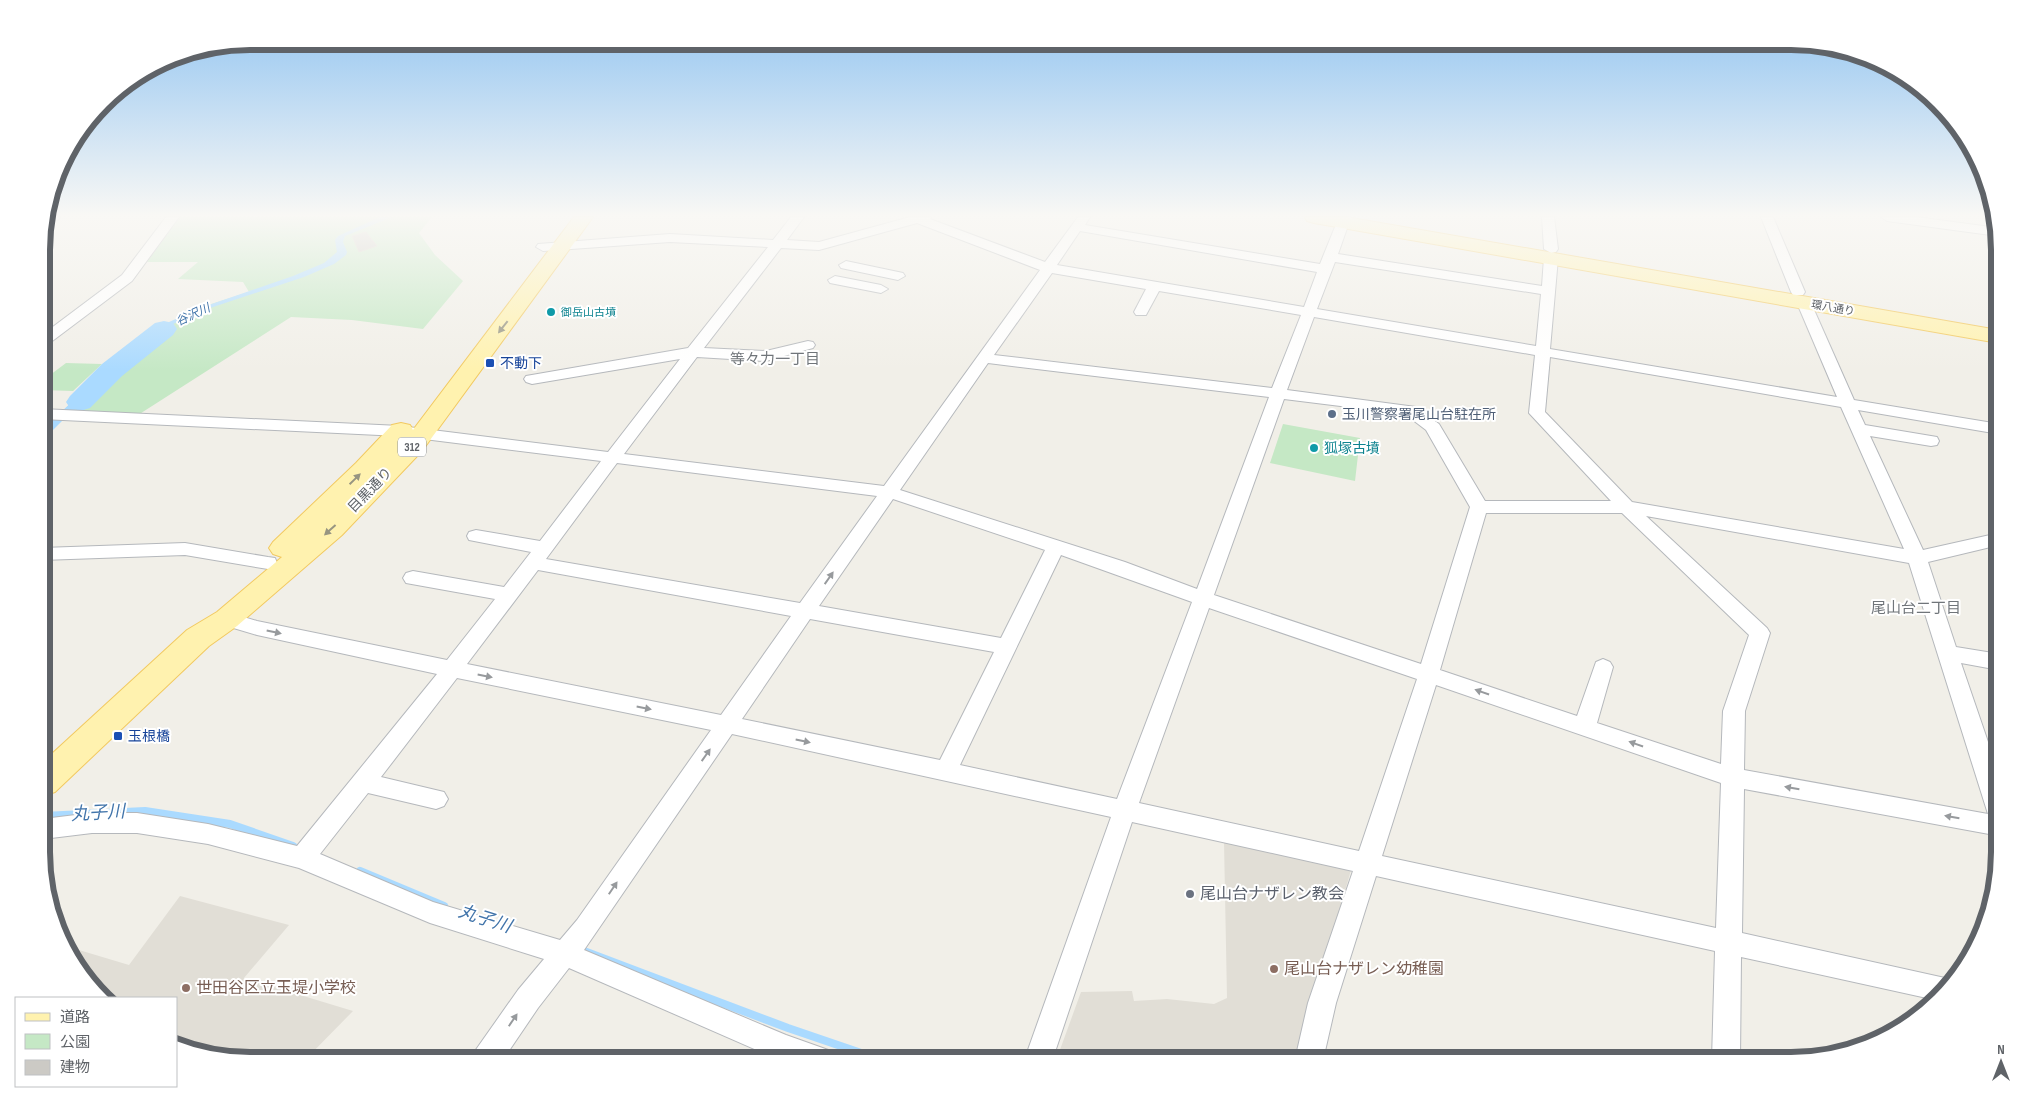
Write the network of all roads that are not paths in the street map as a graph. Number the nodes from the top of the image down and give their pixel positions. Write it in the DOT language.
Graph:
graph roads {
  1 [pos="134,268"];
  2 [pos="537,268"];
  3 [pos="757,268"];
  4 [pos="862,268"];
  5 [pos="1048,268"];
  6 [pos="1051,268"];
  7 [pos="1325,268"];
  8 [pos="1368,268"];
  9 [pos="1550,268"];
  10 [pos="1639,268"];
  11 [pos="1789,268"];
  12 [pos="898,276"];
  13 [pos="835,280"];
  14 [pos="1156,286"];
  15 [pos="881,289"];
  16 [pos="1548,292"];
  17 [pos="1801,297"];
  18 [pos="1141,312"];
  19 [pos="1309,312"];
  20 [pos="1991,326"];
  21 [pos="50,336"];
  22 [pos="1991,336"];
  23 [pos="808,345"];
  24 [pos="693,352"];
  25 [pos="1542,352"];
  26 [pos="985,358"];
  27 [pos="532,379"];
  28 [pos="1278,394"];
  29 [pos="1848,403"];
  30 [pos="58,414"];
  31 [pos="1991,428"];
  32 [pos="1859,429"];
  33 [pos="412,432"];
  34 [pos="1931,441"];
  35 [pos="612,456"];
  36 [pos="889,492"];
  37 [pos="1480,507"];
  38 [pos="1628,507"];
  39 [pos="476,536"];
  40 [pos="1991,541"];
  41 [pos="1056,547"];
  42 [pos="50,554"];
  43 [pos="539,555"];
  44 [pos="1917,558"];
  45 [pos="268,563"];
  46 [pos="413,578"];
  47 [pos="509,595"];
  48 [pos="1204,598"];
  49 [pos="805,611"];
  50 [pos="228,619"];
  51 [pos="198,638"];
  52 [pos="1007,647"];
  53 [pos="1948,653"];
  54 [pos="1991,661"];
  55 [pos="1603,667"];
  56 [pos="451,670"];
  57 [pos="1429,673"];
  58 [pos="728,725"];
  59 [pos="1584,727"];
  60 [pos="946,771"];
  61 [pos="50,775"];
  62 [pos="1732,777"];
  63 [pos="364,782"];
  64 [pos="1991,786"];
  65 [pos="436,799"];
  66 [pos="1124,812"];
  67 [pos="1991,824"];
  68 [pos="50,828"];
  69 [pos="304,856"];
  70 [pos="1366,864"];
  71 [pos="1727,942"];
  72 [pos="567,952"];
  73 [pos="1937,988"];
  74 [pos="491,1052"];
  75 [pos="796,1052"];
  76 [pos="1040,1052"];
  77 [pos="1311,1052"];
  78 [pos="1726,1052"];
  1 -- 21 [label="street"];
  2 -- 33 [label="main road, 目黒通り / 312"];
  3 -- 24 [label="street"];
  4 -- 12 [label="street"];
  5 -- 26 [label="street"];
  6 -- 14 [label="street"];
  7 -- 19 [label="street"];
  8 -- 16 [label="street"];
  9 -- 16 [label="street"];
  10 -- 17 [label="main road, 環八通り"];
  11 -- 17 [label="street"];
  13 -- 15 [label="street"];
  14 -- 18 [label="street"];
  14 -- 19 [label="street"];
  16 -- 25 [label="street"];
  17 -- 20 [label="main road, 環八通り"];
  17 -- 22 [label="main road, 環八通り"];
  17 -- 29 [label="street"];
  19 -- 25 [label="street"];
  19 -- 28 [label="street"];
  23 -- 24 [label="street"];
  24 -- 27 [label="street"];
  24 -- 35 [label="street"];
  25 -- 29 [label="street"];
  25 -- 38 [label="street"];
  26 -- 28 [label="street"];
  26 -- 36 [label="street"];
  28 -- 37 [label="street"];
  28 -- 48 [label="street"];
  29 -- 31 [label="street"];
  29 -- 32 [label="street"];
  30 -- 33 [label="street"];
  32 -- 34 [label="street"];
  32 -- 44 [label="street"];
  33 -- 35 [label="street"];
  45 -- 33 [label="main road, 目黒通り / 312, one-way"];
  33 -- 50 [label="main road, 目黒通り / 312, one-way"];
  35 -- 36 [label="street"];
  35 -- 43 [label="street"];
  36 -- 41 [label="street"];
  49 -- 36 [label="street, one-way"];
  37 -- 38 [label="street"];
  37 -- 57 [label="street"];
  38 -- 44 [label="street"];
  38 -- 62 [label="street"];
  39 -- 43 [label="street"];
  40 -- 44 [label="street"];
  41 -- 48 [label="street"];
  41 -- 52 [label="street"];
  42 -- 45 [label="street"];
  43 -- 47 [label="street"];
  43 -- 49 [label="street"];
  44 -- 53 [label="street"];
  45 -- 51 [label="main road, 目黒通り / 312"];
  46 -- 47 [label="street"];
  47 -- 56 [label="street"];
  48 -- 57 [label="street"];
  48 -- 66 [label="street"];
  49 -- 52 [label="street"];
  49 -- 58 [label="street"];
  50 -- 51 [label="main road, 目黒通り / 312"];
  50 -- 56 [label="street, one-way"];
  51 -- 61 [label="main road, 目黒通り / 312"];
  52 -- 60 [label="street"];
  53 -- 54 [label="street"];
  53 -- 64 [label="street"];
  55 -- 59 [label="street"];
  56 -- 58 [label="street, one-way"];
  56 -- 63 [label="street"];
  59 -- 57 [label="street, one-way"];
  57 -- 70 [label="street"];
  58 -- 60 [label="street, one-way"];
  72 -- 58 [label="street, one-way"];
  62 -- 59 [label="street, one-way"];
  60 -- 66 [label="street"];
  67 -- 62 [label="street, one-way"];
  62 -- 71 [label="street"];
  63 -- 65 [label="street"];
  63 -- 69 [label="street"];
  66 -- 70 [label="street"];
  66 -- 76 [label="street"];
  68 -- 69 [label="street"];
  69 -- 72 [label="street"];
  70 -- 71 [label="street"];
  70 -- 77 [label="street"];
  71 -- 73 [label="street"];
  71 -- 78 [label="street"];
  74 -- 72 [label="street, one-way"];
  72 -- 75 [label="street"];
}
